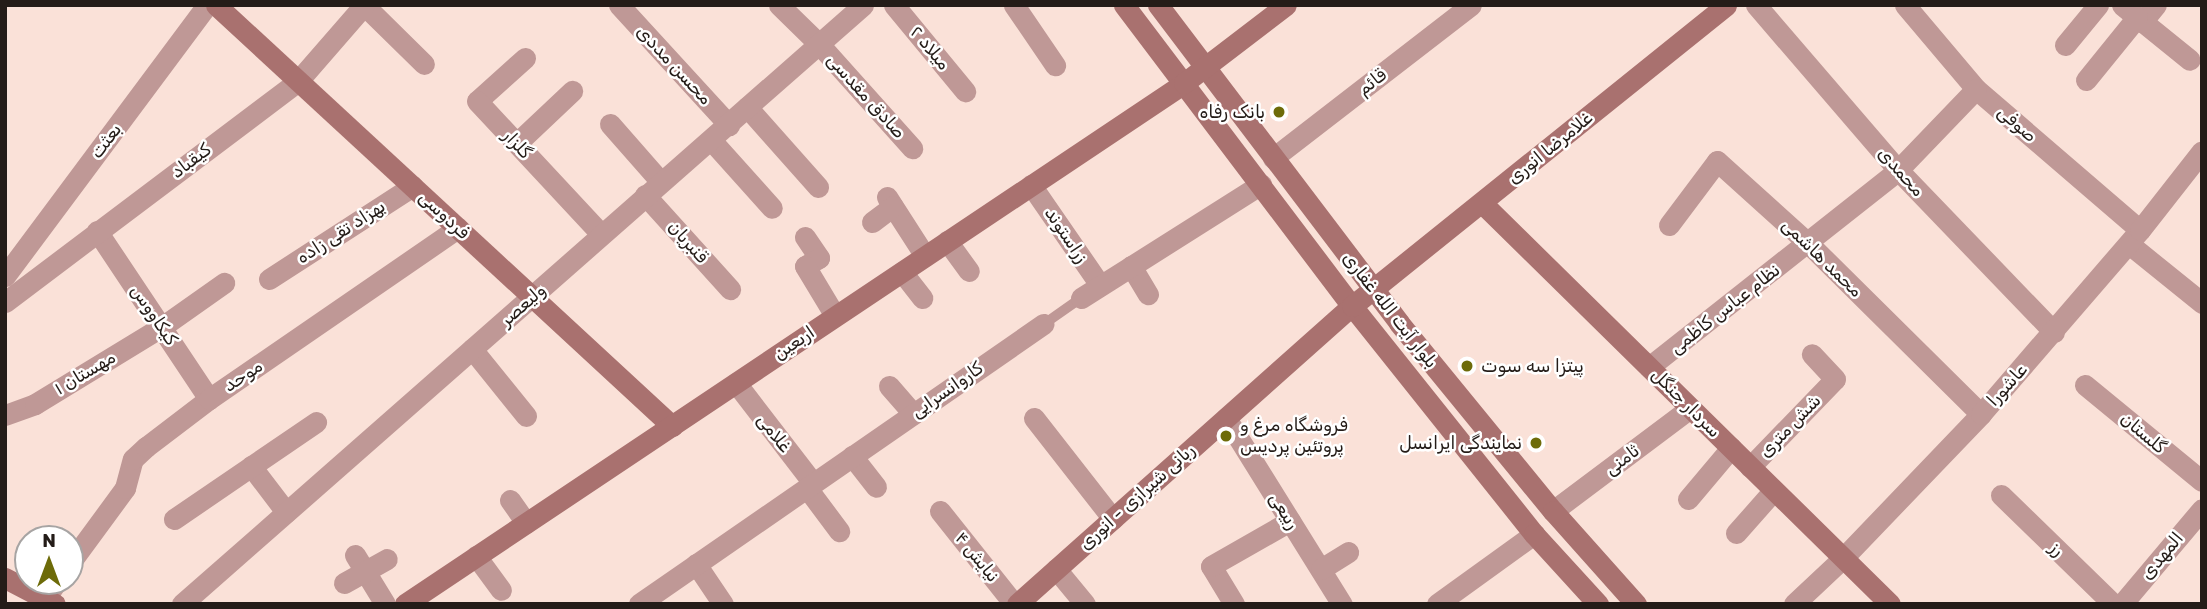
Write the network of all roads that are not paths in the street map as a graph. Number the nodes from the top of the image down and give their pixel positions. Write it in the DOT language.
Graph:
graph roads {
  1 [pos="207,5"];
  2 [pos="216,5"];
  3 [pos="364,5"];
  4 [pos="779,5"];
  5 [pos="863,5"];
  6 [pos="894,5"];
  7 [pos="1014,5"];
  8 [pos="1124,5"];
  9 [pos="1158,5"];
  10 [pos="1286,5"];
  11 [pos="1471,5"];
  12 [pos="1726,5"];
  13 [pos="1756,5"];
  14 [pos="1905,5"];
  15 [pos="2098,5"];
  16 [pos="621,6"];
  17 [pos="2139,12"];
  18 [pos="819,44"];
  19 [pos="2066,45"];
  20 [pos="525,58"];
  21 [pos="2190,60"];
  22 [pos="424,64"];
  23 [pos="1055,65"];
  24 [pos="1205,68"];
  25 [pos="2087,80"];
  26 [pos="298,81"];
  27 [pos="1184,83"];
  28 [pos="1976,89"];
  29 [pos="572,91"];
  30 [pos="965,91"];
  31 [pos="747,107"];
  32 [pos="610,124"];
  33 [pos="729,125"];
  34 [pos="711,140"];
  35 [pos="517,144"];
  36 [pos="912,148"];
  37 [pos="2202,150"];
  38 [pos="1273,158"];
  39 [pos="1898,170"];
  40 [pos="1261,184"];
  41 [pos="1031,185"];
  42 [pos="412,186"];
  43 [pos="818,187"];
  44 [pos="653,188"];
  45 [pos="1482,203"];
  46 [pos="772,208"];
  47 [pos="872,222"];
  48 [pos="1669,225"];
  49 [pos="458,228"];
  50 [pos="97,231"];
  51 [pos="601,234"];
  52 [pos="805,237"];
  53 [pos="2134,237"];
  54 [pos="947,242"];
  55 [pos="1808,244"];
  56 [pos="925,256"];
  57 [pos="1131,266"];
  58 [pos="969,271"];
  59 [pos="902,272"];
  60 [pos="5,276"];
  61 [pos="269,279"];
  62 [pos="224,283"];
  63 [pos="1100,285"];
  64 [pos="730,289"];
  65 [pos="1373,290"];
  66 [pos="1148,294"];
  67 [pos="532,297"];
  68 [pos="922,298"];
  69 [pos="1081,298"];
  70 [pos="5,302"];
  71 [pos="2202,303"];
  72 [pos="1352,306"];
  73 [pos="835,316"];
  74 [pos="1044,324"];
  75 [pos="163,326"];
  76 [pos="2054,332"];
  77 [pos="472,349"];
  78 [pos="1812,354"];
  79 [pos="1649,367"];
  80 [pos="736,383"];
  81 [pos="2085,384"];
  82 [pos="889,386"];
  83 [pos="209,400"];
  84 [pos="1690,408"];
  85 [pos="913,414"];
  86 [pos="1981,414"];
  87 [pos="5,415"];
  88 [pos="526,416"];
  89 [pos="1034,418"];
  90 [pos="1226,418"];
  91 [pos="316,422"];
  92 [pos="672,426"];
  93 [pos="1731,448"];
  94 [pos="852,456"];
  95 [pos="251,466"];
  96 [pos="1750,467"];
  97 [pos="2199,473"];
  98 [pos="810,485"];
  99 [pos="876,487"];
  100 [pos="1774,490"];
  101 [pos="2001,495"];
  102 [pos="1688,499"];
  103 [pos="510,500"];
  104 [pos="940,511"];
  105 [pos="286,512"];
  106 [pos="1553,512"];
  107 [pos="174,519"];
  108 [pos="1113,519"];
  109 [pos="1290,521"];
  110 [pos="2197,521"];
  111 [pos="526,523"];
  112 [pos="839,531"];
  113 [pos="1735,533"];
  114 [pos="1534,534"];
  115 [pos="84,544"];
  116 [pos="1348,552"];
  117 [pos="477,556"];
  118 [pos="1843,558"];
  119 [pos="387,559"];
  120 [pos="360,563"];
  121 [pos="696,564"];
  122 [pos="1056,569"];
  123 [pos="1321,569"];
  124 [pos="5,578"];
  125 [pos="344,583"];
  126 [pos="500,590"];
  127 [pos="47,602"];
  128 [pos="182,604"];
  129 [pos="385,604"];
  130 [pos="405,604"];
  131 [pos="639,604"];
  132 [pos="723,604"];
  133 [pos="1015,604"];
  134 [pos="1085,604"];
  135 [pos="1234,604"];
  136 [pos="1342,604"];
  137 [pos="1437,604"];
  138 [pos="1598,604"];
  139 [pos="1636,604"];
  140 [pos="1794,604"];
  141 [pos="1890,604"];
  142 [pos="2113,604"];
  143 [pos="2122,604"];
  1 -- 60 [label="street, بعثت"];
  2 -- 26 [label="street, فردوسی"];
  3 -- 22 [label="street"];
  3 -- 26 [label="street, کیقباد"];
  4 -- 18 [label="street, صادق مقدسی"];
  5 -- 18 [label="street, ولیعصر"];
  6 -- 30 [label="street, میلاد ۲"];
  7 -- 23 [label="street"];
  8 -- 27 [label="street, بلوار آیت الله غفاری"];
  9 -- 24 [label="street, بلوار آیت الله غفاری"];
  10 -- 24 [label="street"];
  11 -- 38 [label="street, قائم"];
  12 -- 45 [label="street, غلامرضا انوری"];
  13 -- 39 [label="street, محمدی"];
  14 -- 28 [label="street, صوفی"];
  15 -- 19 [label="street"];
  16 -- 33 [label="street, محسن مددی"];
  17 -- 21 [label="street"];
  17 -- 25 [label="street"];
  18 -- 31 [label="street, ولیعصر"];
  18 -- 36 [label="street, صادق مقدسی"];
  20 -- 35 [label="street, گلزار"];
  24 -- 27 [label="street, اربعین"];
  24 -- 38 [label="street, بلوار آیت الله غفاری"];
  26 -- 42 [label="street, فردوسی"];
  26 -- 50 [label="street, کیقباد"];
  27 -- 40 [label="street, بلوار آیت الله غفاری"];
  27 -- 41 [label="street, اربعین"];
  28 -- 39 [label="street, نظام عباس کاظمی"];
  28 -- 53 [label="street, صوفی"];
  29 -- 35 [label="street"];
  31 -- 33 [label="street, ولیعصر"];
  31 -- 43 [label="street"];
  32 -- 44 [label="street, قنبریان"];
  33 -- 34 [label="street, ولیعصر"];
  34 -- 44 [label="street, ولیعصر"];
  34 -- 46 [label="street"];
  35 -- 51 [label="street, گلزار"];
  37 -- 53 [label="street, عاشورا"];
  38 -- 65 [label="street, بلوار آیت الله غفاری"];
  39 -- 55 [label="street, نظام عباس کاظمی"];
  39 -- 76 [label="street, محمدی"];
  40 -- 57 [label="street, کاروانسرایی"];
  40 -- 72 [label="street, بلوار آیت الله غفاری"];
  41 -- 54 [label="street, اربعین"];
  41 -- 63 [label="street, زراستوند"];
  42 -- 49 [label="street, فردوسی"];
  42 -- 61 [label="street, بهزاد تقی زاده"];
  44 -- 51 [label="street, ولیعصر"];
  44 -- 64 [label="street, قنبریان"];
  45 -- 65 [label="street, غلامرضا انوری"];
  45 -- 79 [label="street, سردار جنگل"];
  47 -- 56 [label="street"];
  48 -- 55 [label="street, محمد هاشمی"];
  49 -- 67 [label="street, فردوسی"];
  49 -- 83 [label="street, موحد"];
  50 -- 70 [label="street, کیقباد"];
  50 -- 75 [label="street, کیکاووس"];
  51 -- 67 [label="street, ولیعصر"];
  52 -- 73 [label="street"];
  53 -- 71 [label="street"];
  53 -- 76 [label="street, عاشورا"];
  54 -- 56 [label="street, اربعین"];
  54 -- 58 [label="street"];
  55 -- 79 [label="street, نظام عباس کاظمی"];
  55 -- 86 [label="street, محمد هاشمی"];
  56 -- 59 [label="street, اربعین"];
  57 -- 63 [label="street, کاروانسرایی"];
  57 -- 66 [label="street"];
  59 -- 68 [label="street"];
  59 -- 73 [label="street, اربعین"];
  62 -- 75 [label="street, مهستان ۱"];
  63 -- 69 [label="street, کاروانسرایی"];
  65 -- 72 [label="street, غلامرضا انوری"];
  65 -- 106 [label="street, بلوار آیت الله غفاری"];
  67 -- 77 [label="street, ولیعصر"];
  67 -- 92 [label="street, فردوسی"];
  69 -- 74 [label="lane, کاروانسرایی"];
  72 -- 90 [label="street, ربانی شیرازی - انوری"];
  72 -- 114 [label="street, بلوار آیت الله غفاری"];
  73 -- 80 [label="street, اربعین"];
  74 -- 85 [label="street, کاروانسرایی"];
  75 -- 83 [label="street, کیکاووس"];
  75 -- 87 [label="street, مهستان ۱"];
  76 -- 86 [label="street, عاشورا"];
  77 -- 88 [label="street"];
  77 -- 105 [label="street, ولیعصر"];
  78 -- 96 [label="street, شش متری"];
  79 -- 84 [label="street, سردار جنگل"];
  80 -- 92 [label="street, اربعین"];
  80 -- 98 [label="street, غلامی"];
  81 -- 97 [label="street, گلستان"];
  82 -- 85 [label="street"];
  83 -- 115 [label="street, موحد"];
  84 -- 93 [label="street, سردار جنگل"];
  84 -- 106 [label="street, ثامنی"];
  85 -- 94 [label="street, کاروانسرایی"];
  86 -- 118 [label="street, عاشورا"];
  89 -- 108 [label="street"];
  90 -- 108 [label="street, ربانی شیرازی - انوری"];
  90 -- 109 [label="street, ربیعی"];
  91 -- 95 [label="street"];
  92 -- 111 [label="street, اربعین"];
  93 -- 96 [label="street, سردار جنگل"];
  93 -- 102 [label="street"];
  94 -- 98 [label="street, کاروانسرایی"];
  94 -- 99 [label="street"];
  95 -- 105 [label="street"];
  95 -- 107 [label="street"];
  96 -- 100 [label="street, سردار جنگل"];
  98 -- 112 [label="street, غلامی"];
  98 -- 121 [label="street, کاروانسرایی"];
  100 -- 113 [label="street"];
  100 -- 118 [label="street, سردار جنگل"];
  101 -- 142 [label="street, رز"];
  103 -- 111 [label="street"];
  104 -- 133 [label="street, نیایش ۴"];
  105 -- 128 [label="street, ولیعصر"];
  106 -- 139 [label="street, بلوار آیت الله غفاری"];
  108 -- 122 [label="street, ربانی شیرازی - انوری"];
  109 -- 123 [label="street, ربیعی"];
  109 -- 135 [label="street"];
  110 -- 143 [label="street, المهدی"];
  111 -- 117 [label="street, اربعین"];
  114 -- 137 [label="street"];
  114 -- 138 [label="street, بلوار آیت الله غفاری"];
  116 -- 123 [label="street"];
  117 -- 126 [label="street"];
  117 -- 130 [label="street, اربعین"];
  118 -- 140 [label="street, عاشورا"];
  118 -- 141 [label="street, سردار جنگل"];
  119 -- 120 [label="street"];
  120 -- 125 [label="street"];
  120 -- 129 [label="street"];
  121 -- 131 [label="street, کاروانسرایی"];
  121 -- 132 [label="street"];
  122 -- 133 [label="street, ربانی شیرازی - انوری"];
  122 -- 134 [label="street"];
  123 -- 136 [label="street, ربیعی"];
  124 -- 127 [label="street"];
}
